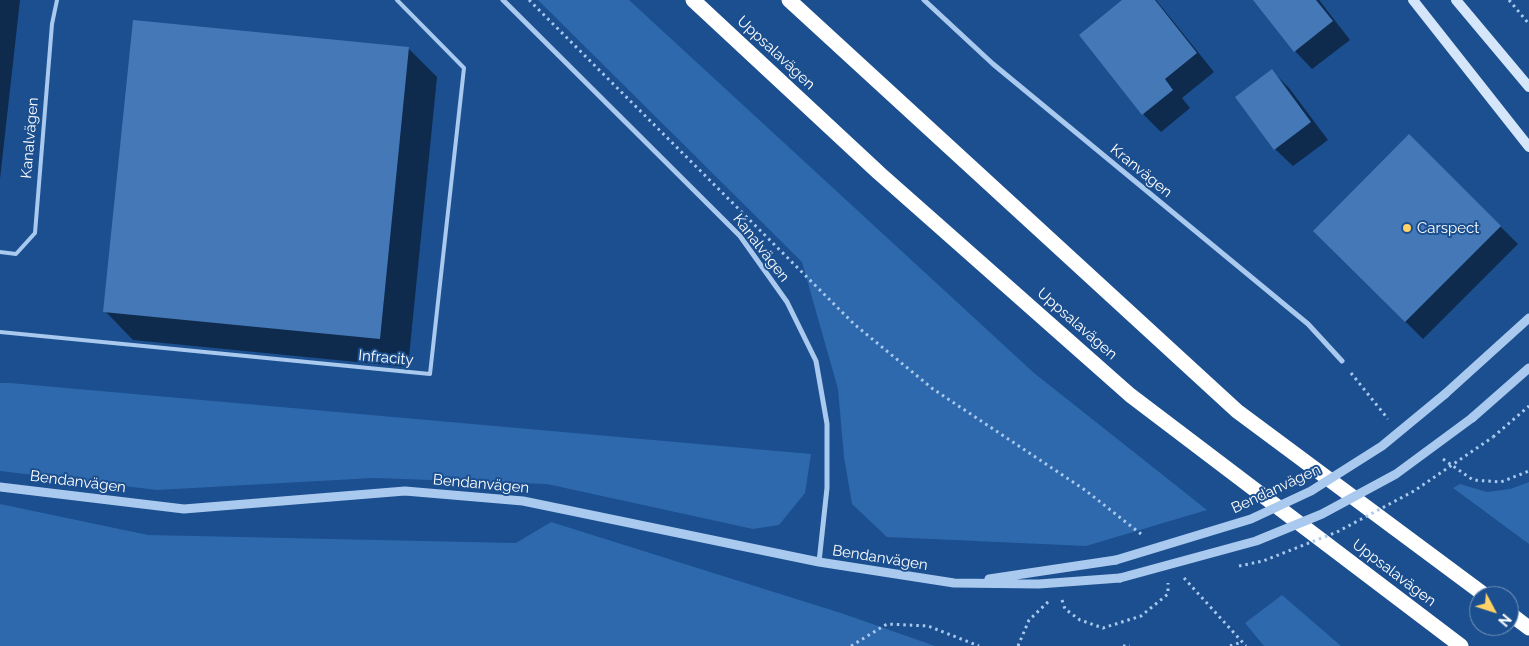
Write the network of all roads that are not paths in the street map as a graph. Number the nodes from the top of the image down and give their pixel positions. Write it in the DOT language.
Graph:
graph roads {
  1 [pos="58,0"];
  2 [pos="397,0"];
  3 [pos="503,0"];
  4 [pos="693,0"];
  5 [pos="789,0"];
  6 [pos="924,0"];
  7 [pos="1413,0"];
  8 [pos="1456,0"];
  9 [pos="1529,87"];
  10 [pos="1529,147"];
  11 [pos="0,252"];
  12 [pos="1529,318"];
  13 [pos="0,332"];
  14 [pos="1342,362"];
  15 [pos="1529,368"];
  16 [pos="0,487"];
  17 [pos="820,562"];
  18 [pos="954,583"];
  19 [pos="1472,586"];
  20 [pos="1461,646"];
  1 -- 11 [label="lane, Kanalvägen"];
  2 -- 13 [label="lane, Infracity"];
  3 -- 17 [label="street, Kanalvägen"];
  4 -- 20 [label="highway, Uppsalavägen"];
  5 -- 19 [label="highway"];
  6 -- 14 [label="street, Kranvägen"];
  7 -- 10 [label="main road"];
  8 -- 9 [label="main road"];
  12 -- 18 [label="street, Bendanvägen, bridge"];
  15 -- 18 [label="street, Bendanvägen, bridge"];
  16 -- 17 [label="street, Bendanvägen"];
  17 -- 18 [label="street, Bendanvägen"];
}
